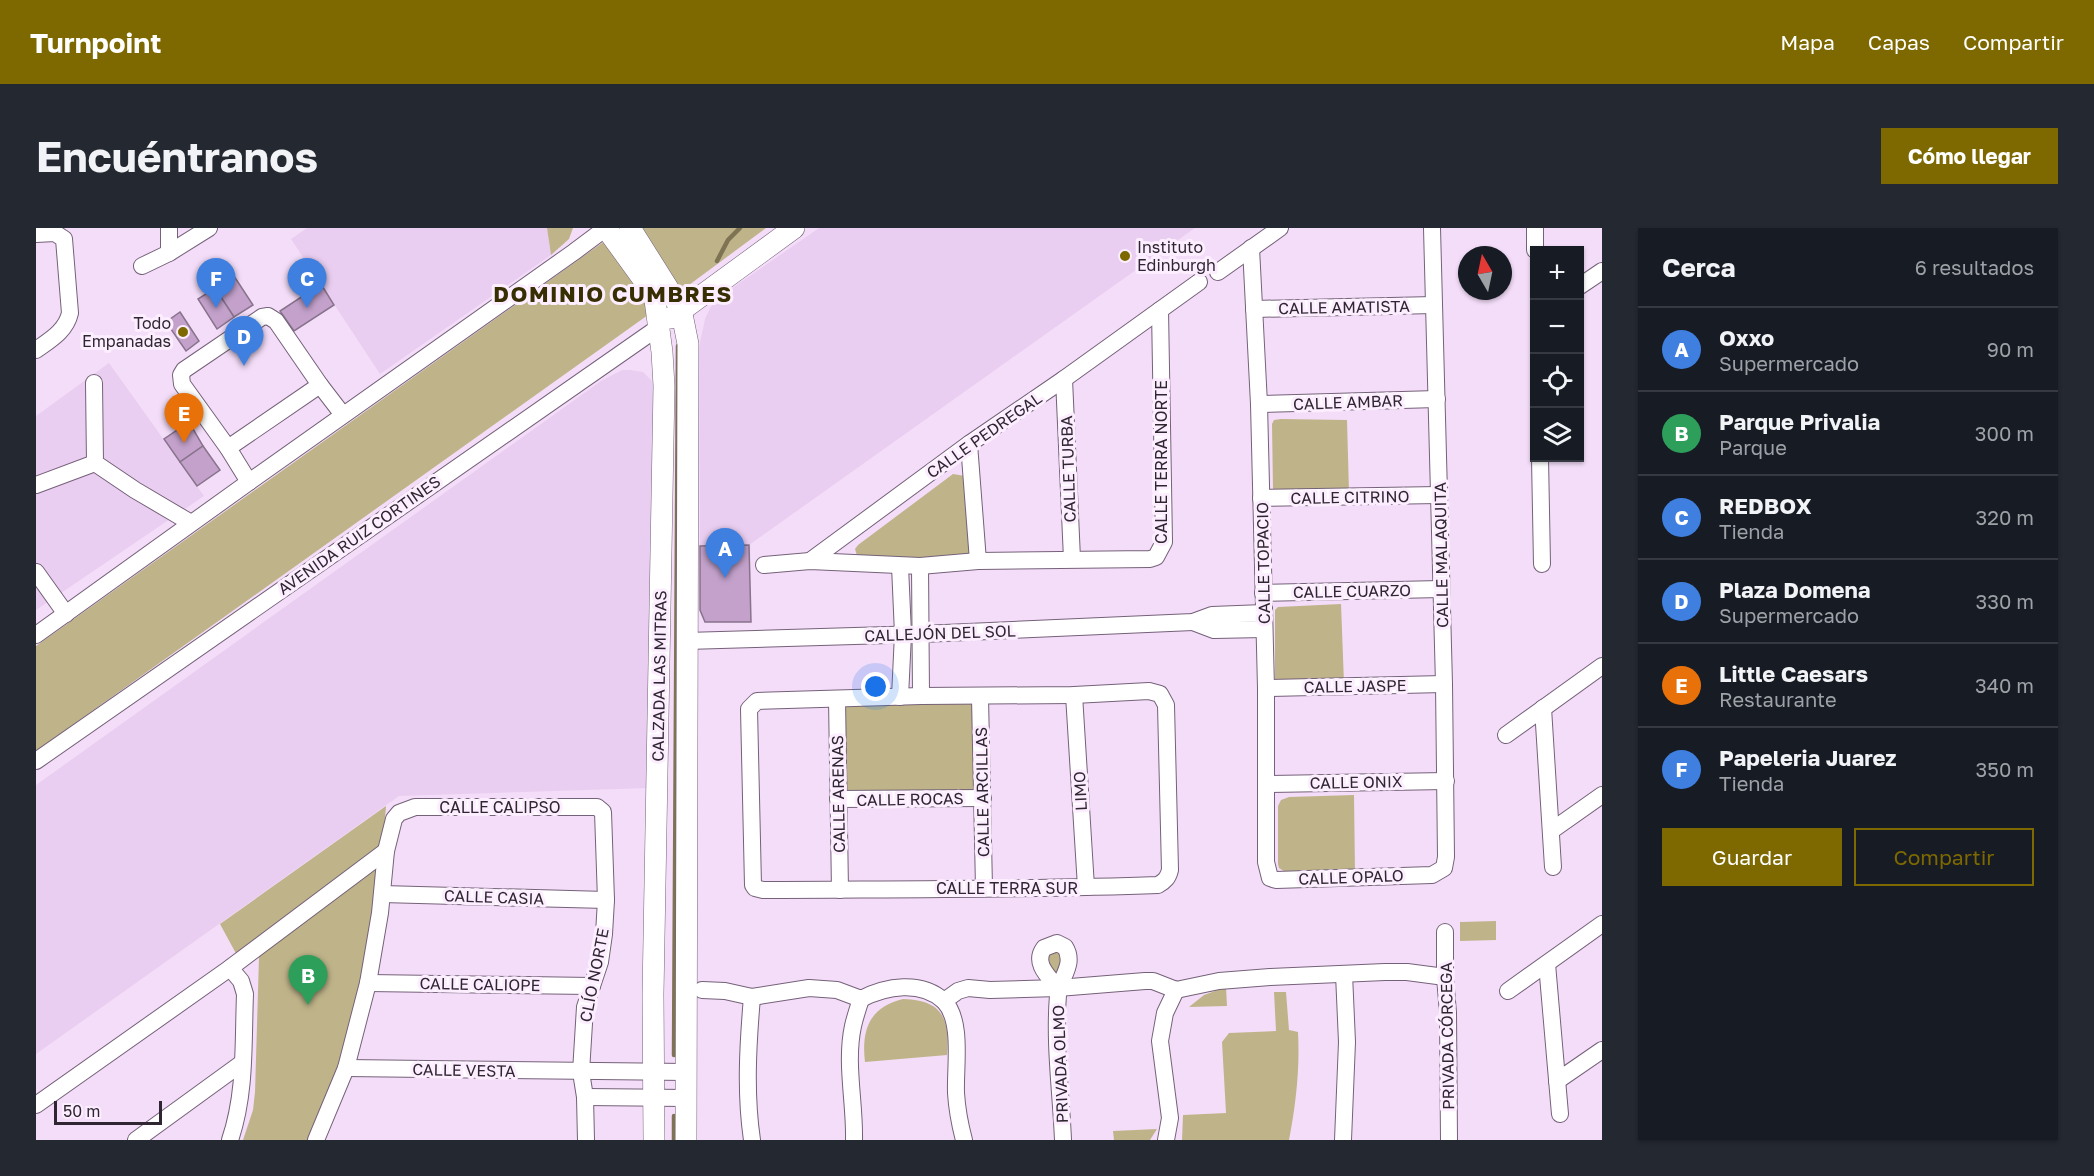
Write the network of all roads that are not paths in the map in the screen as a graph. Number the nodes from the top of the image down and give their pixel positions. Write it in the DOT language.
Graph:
graph roads {
  1 [pos="170,228"];
  2 [pos="209,228"];
  3 [pos="583,228"];
  4 [pos="606,228"];
  5 [pos="630,228"];
  6 [pos="794,228"];
  7 [pos="1280,228"];
  8 [pos="1432,228"];
  9 [pos="1535,228"];
  10 [pos="36,234"];
  11 [pos="1535,246"];
  12 [pos="1251,248"];
  13 [pos="574,252"];
  14 [pos="169,253"];
  15 [pos="142,266"];
  16 [pos="1602,271"];
  17 [pos="1218,272"];
  18 [pos="1199,282"];
  19 [pos="1584,283"];
  20 [pos="1434,305"];
  21 [pos="681,309"];
  22 [pos="1254,309"];
  23 [pos="1160,310"];
  24 [pos="659,327"];
  25 [pos="36,334"];
  26 [pos="58,334"];
  27 [pos="36,350"];
  28 [pos="1064,379"];
  29 [pos="94,383"];
  30 [pos="320,386"];
  31 [pos="1437,399"];
  32 [pos="1259,404"];
  33 [pos="344,415"];
  34 [pos="969,444"];
  35 [pos="228,448"];
  36 [pos="1540,462"];
  37 [pos="94,463"];
  38 [pos="249,482"];
  39 [pos="36,485"];
  40 [pos="1439,495"];
  41 [pos="1262,498"];
  42 [pos="191,523"];
  43 [pos="1072,559"];
  44 [pos="810,561"];
  45 [pos="978,561"];
  46 [pos="1542,564"];
  47 [pos="764,565"];
  48 [pos="900,566"];
  49 [pos="920,566"];
  50 [pos="36,572"];
  51 [pos="1441,590"];
  52 [pos="1263,593"];
  53 [pos="66,614"];
  54 [pos="1264,621"];
  55 [pos="903,634"];
  56 [pos="922,634"];
  57 [pos="36,635"];
  58 [pos="686,641"];
  59 [pos="1602,666"];
  60 [pos="1444,684"];
  61 [pos="1266,688"];
  62 [pos="1074,695"];
  63 [pos="921,696"];
  64 [pos="900,697"];
  65 [pos="980,697"];
  66 [pos="837,699"];
  67 [pos="1543,708"];
  68 [pos="1506,735"];
  69 [pos="36,761"];
  70 [pos="1446,781"];
  71 [pos="1267,784"];
  72 [pos="1602,795"];
  73 [pos="983,798"];
  74 [pos="838,799"];
  75 [pos="602,810"];
  76 [pos="1551,831"];
  77 [pos="386,851"];
  78 [pos="1553,867"];
  79 [pos="1432,875"];
  80 [pos="1270,878"];
  81 [pos="1086,887"];
  82 [pos="984,888"];
  83 [pos="840,890"];
  84 [pos="382,894"];
  85 [pos="606,900"];
  86 [pos="1602,924"];
  87 [pos="1445,933"];
  88 [pos="1547,964"];
  89 [pos="230,968"];
  90 [pos="1344,974"];
  91 [pos="1444,977"];
  92 [pos="368,983"];
  93 [pos="592,986"];
  94 [pos="1058,988"];
  95 [pos="702,990"];
  96 [pos="1176,990"];
  97 [pos="1508,991"];
  98 [pos="752,997"];
  99 [pos="861,999"];
  100 [pos="944,1001"];
  101 [pos="1602,1050"];
  102 [pos="242,1064"];
  103 [pos="346,1068"];
  104 [pos="581,1072"];
  105 [pos="686,1072"];
  106 [pos="654,1073"];
  107 [pos="1557,1081"];
  108 [pos="585,1097"];
  109 [pos="653,1098"];
  110 [pos="686,1098"];
  111 [pos="36,1105"];
  112 [pos="1560,1114"];
  113 [pos="1342,1139"];
  114 [pos="136,1140"];
  115 [pos="230,1140"];
  116 [pos="316,1140"];
  117 [pos="586,1140"];
  118 [pos="654,1140"];
  119 [pos="686,1140"];
  120 [pos="752,1140"];
  121 [pos="854,1140"];
  122 [pos="964,1140"];
  123 [pos="1063,1140"];
  124 [pos="1166,1140"];
  125 [pos="1449,1140"];
  1 -- 14 [label="street"];
  2 -- 14 [label="street"];
  3 -- 13 [label="street"];
  4 -- 13 [label="street"];
  4 -- 24 [label="main road, CALZADA LAS MITRAS"];
  5 -- 21 [label="main road, CALZADA LAS MITRAS"];
  6 -- 21 [label="main road, AVENIDA RUIZ CORTINES"];
  7 -- 12 [label="street"];
  8 -- 20 [label="street, CALLE MALAQUITA"];
  9 -- 11 [label="street"];
  10 -- 26 [label="street"];
  12 -- 17 [label="street"];
  12 -- 22 [label="street, CALLE TOPACIO"];
  13 -- 33 [label="street"];
  14 -- 15 [label="street"];
  16 -- 19 [label="street"];
  18 -- 23 [label="street, CALLE PEDREGAL"];
  20 -- 22 [label="street, CALLE AMATISTA"];
  20 -- 31 [label="street, CALLE MALAQUITA"];
  21 -- 24 [label="main road, AVENIDA RUIZ CORTINES"];
  21 -- 58 [label="main road, CALZADA LAS MITRAS"];
  22 -- 32 [label="street, CALLE TOPACIO"];
  23 -- 28 [label="street, CALLE PEDREGAL"];
  23 -- 43 [label="street, CALLE TERRA NORTE"];
  24 -- 69 [label="street, AVENIDA RUIZ CORTINES"];
  24 -- 106 [label="main road, CALZADA LAS MITRAS"];
  25 -- 26 [label="street"];
  26 -- 27 [label="street"];
  28 -- 34 [label="street, CALLE PEDREGAL"];
  28 -- 43 [label="street, CALLE TURBA"];
  29 -- 37 [label="street"];
  30 -- 33 [label="street"];
  30 -- 35 [label="street"];
  30 -- 35 [label="street"];
  31 -- 32 [label="street, CALLE AMBAR"];
  31 -- 40 [label="street, CALLE MALAQUITA"];
  32 -- 41 [label="street, CALLE TOPACIO"];
  33 -- 38 [label="street"];
  34 -- 44 [label="street, CALLE PEDREGAL"];
  34 -- 45 [label="street"];
  35 -- 38 [label="street"];
  36 -- 46 [label="street"];
  37 -- 39 [label="street"];
  37 -- 42 [label="street"];
  38 -- 42 [label="street"];
  40 -- 41 [label="street, CALLE CITRINO"];
  40 -- 51 [label="street, CALLE MALAQUITA"];
  41 -- 52 [label="street, CALLE TOPACIO"];
  42 -- 53 [label="street"];
  43 -- 45 [label="street, CALLE TERRA NORTE"];
  44 -- 47 [label="street, CALLE TERRA NORTE"];
  44 -- 48 [label="street, CALLE TERRA NORTE"];
  45 -- 49 [label="street, CALLE TERRA NORTE"];
  48 -- 49 [label="street, CALLE TERRA NORTE"];
  48 -- 55 [label="street"];
  49 -- 56 [label="street"];
  50 -- 53 [label="street"];
  51 -- 52 [label="street, CALLE CUARZO"];
  51 -- 60 [label="street, CALLE MALAQUITA"];
  52 -- 54 [label="street, CALLE TOPACIO"];
  53 -- 57 [label="street"];
  54 -- 56 [label="street, CALLEJÓN DEL SOL"];
  54 -- 61 [label="street, CALLE TOPACIO"];
  55 -- 56 [label="street, CALLEJÓN DEL SOL"];
  55 -- 58 [label="street, CALLEJÓN DEL SOL"];
  55 -- 64 [label="street"];
  56 -- 63 [label="street"];
  58 -- 105 [label="main road, CALZADA LAS MITRAS"];
  59 -- 67 [label="street"];
  60 -- 61 [label="street, CALLE JASPE"];
  60 -- 70 [label="street, CALLE MALAQUITA"];
  61 -- 71 [label="street, CALLE TOPACIO"];
  62 -- 65 [label="street, CALLE TERRA SUR"];
  62 -- 81 [label="street, LIMO"];
  62 -- 81 [label="street, CALLE TERRA SUR"];
  63 -- 64 [label="street, CALLE TERRA SUR"];
  63 -- 65 [label="street, CALLE TERRA SUR"];
  64 -- 66 [label="street, CALLE TERRA SUR"];
  65 -- 73 [label="street, CALLE ARCILLAS"];
  66 -- 74 [label="street, CALLE ARENAS"];
  66 -- 83 [label="street, CALLE TERRA SUR"];
  67 -- 68 [label="street"];
  67 -- 76 [label="street"];
  70 -- 71 [label="street, CALLE ONIX"];
  70 -- 79 [label="street, CALLE MALAQUITA"];
  71 -- 80 [label="street, CALLE TOPACIO"];
  72 -- 76 [label="street"];
  73 -- 74 [label="street, CALLE ROCAS"];
  73 -- 82 [label="street, CALLE ARCILLAS"];
  74 -- 83 [label="street, CALLE ARENAS"];
  75 -- 77 [label="street, CALLE CALIPSO"];
  75 -- 85 [label="street, CLÍO NORTE"];
  76 -- 78 [label="street"];
  77 -- 84 [label="street"];
  77 -- 89 [label="street"];
  79 -- 80 [label="street, CALLE OPALO"];
  81 -- 82 [label="street, CALLE TERRA SUR"];
  82 -- 83 [label="street, CALLE TERRA SUR"];
  84 -- 85 [label="street, CALLE CASIA"];
  84 -- 92 [label="street"];
  85 -- 93 [label="street, CLÍO NORTE"];
  86 -- 88 [label="street"];
  87 -- 91 [label="street, PRIVADA CÓRCEGA"];
  88 -- 97 [label="street"];
  88 -- 107 [label="street"];
  89 -- 102 [label="street"];
  89 -- 111 [label="street"];
  90 -- 91 [label="street"];
  90 -- 96 [label="street"];
  90 -- 113 [label="street"];
  91 -- 125 [label="street, PRIVADA CÓRCEGA"];
  92 -- 93 [label="street, CALLE CALIOPE"];
  92 -- 103 [label="street"];
  93 -- 104 [label="street, CLÍO NORTE"];
  94 -- 96 [label="street"];
  94 -- 100 [label="street"];
  94 -- 123 [label="street, PRIVADA OLMO"];
  95 -- 98 [label="street"];
  96 -- 124 [label="street"];
  98 -- 99 [label="street"];
  98 -- 120 [label="street"];
  99 -- 100 [label="street"];
  99 -- 121 [label="street"];
  100 -- 122 [label="street"];
  101 -- 107 [label="street"];
  102 -- 114 [label="street"];
  102 -- 115 [label="street"];
  103 -- 104 [label="street, CALLE VESTA"];
  103 -- 116 [label="street"];
  104 -- 106 [label="street, CALLE VESTA"];
  104 -- 108 [label="street, CLÍO NORTE"];
  105 -- 106 [label="street, CALLE VESTA"];
  105 -- 110 [label="main road, CALZADA LAS MITRAS"];
  106 -- 109 [label="main road, CALZADA LAS MITRAS"];
  107 -- 112 [label="street"];
  108 -- 109 [label="street"];
  108 -- 117 [label="street, CLÍO NORTE"];
  109 -- 110 [label="street"];
  109 -- 118 [label="main road, CALZADA LAS MITRAS"];
  110 -- 119 [label="main road, CALZADA LAS MITRAS"];
}
